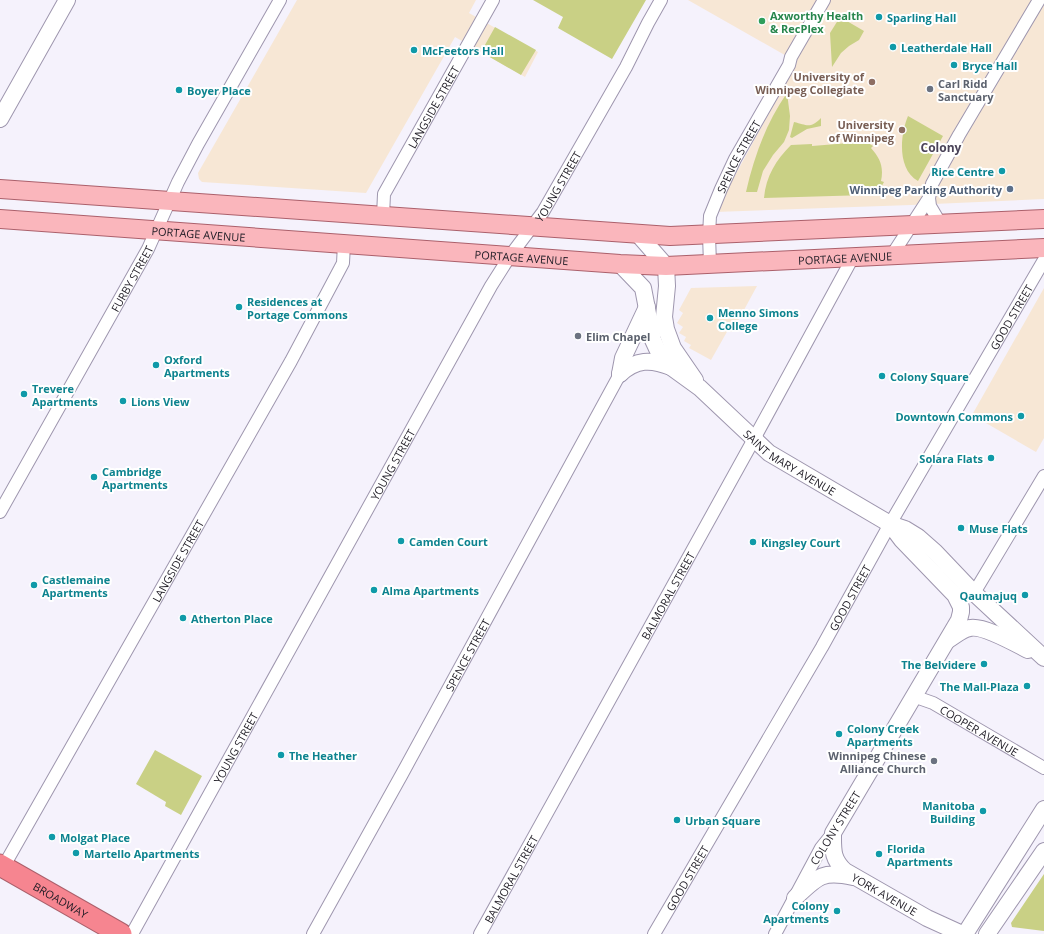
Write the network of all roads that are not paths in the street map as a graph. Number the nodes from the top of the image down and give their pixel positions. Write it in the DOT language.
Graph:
graph roads {
  1 [pos="67,0"];
  2 [pos="280,0"];
  3 [pos="493,0"];
  4 [pos="661,0"];
  5 [pos="824,0"];
  6 [pos="1039,0"];
  7 [pos="0,119"];
  8 [pos="0,188"];
  9 [pos="929,198"];
  10 [pos="170,200"];
  11 [pos="383,216"];
  12 [pos="0,219"];
  13 [pos="1044,219"];
  14 [pos="940,223"];
  15 [pos="911,225"];
  16 [pos="532,226"];
  17 [pos="157,230"];
  18 [pos="637,233"];
  19 [pos="709,235"];
  20 [pos="344,244"];
  21 [pos="1044,248"];
  22 [pos="892,255"];
  23 [pos="510,256"];
  24 [pos="854,257"];
  25 [pos="1044,260"];
  26 [pos="620,264"];
  27 [pos="710,264"];
  28 [pos="666,266"];
  29 [pos="647,307"];
  30 [pos="671,367"];
  31 [pos="620,374"];
  32 [pos="700,388"];
  33 [pos="754,440"];
  34 [pos="1044,476"];
  35 [pos="0,512"];
  36 [pos="890,524"];
  37 [pos="974,593"];
  38 [pos="961,612"];
  39 [pos="947,641"];
  40 [pos="1043,657"];
  41 [pos="913,696"];
  42 [pos="1044,768"];
  43 [pos="1044,809"];
  44 [pos="833,833"];
  45 [pos="1044,851"];
  46 [pos="1,868"];
  47 [pos="858,878"];
  48 [pos="795,898"];
  49 [pos="121,934"];
  50 [pos="132,934"];
  51 [pos="312,934"];
  52 [pos="480,934"];
  53 [pos="654,934"];
  54 [pos="775,934"];
  55 [pos="964,934"];
  56 [pos="987,934"];
  1 -- 7 [label="main road"];
  2 -- 10 [label="street, FURBY STREET"];
  3 -- 11 [label="street, LANGSIDE STREET"];
  4 -- 16 [label="street, YOUNG STREET"];
  5 -- 19 [label="street, SPENCE STREET"];
  6 -- 9 [label="street"];
  8 -- 10 [label="main road"];
  9 -- 14 [label="street"];
  9 -- 15 [label="street"];
  10 -- 11 [label="main road"];
  10 -- 17 [label="street, FURBY STREET"];
  11 -- 16 [label="main road"];
  12 -- 17 [label="main road, PORTAGE AVENUE"];
  13 -- 14 [label="main road"];
  14 -- 15 [label="main road"];
  15 -- 19 [label="main road"];
  15 -- 22 [label="street"];
  16 -- 18 [label="main road"];
  16 -- 23 [label="street, YOUNG STREET"];
  17 -- 20 [label="main road, PORTAGE AVENUE"];
  17 -- 35 [label="street, FURBY STREET"];
  18 -- 19 [label="main road"];
  18 -- 28 [label="main road"];
  19 -- 27 [label="street, SPENCE STREET"];
  20 -- 23 [label="main road, PORTAGE AVENUE"];
  20 -- 46 [label="street, LANGSIDE STREET"];
  21 -- 22 [label="main road, PORTAGE AVENUE"];
  22 -- 24 [label="main road, PORTAGE AVENUE"];
  23 -- 26 [label="main road, PORTAGE AVENUE"];
  23 -- 50 [label="street, YOUNG STREET"];
  24 -- 27 [label="main road, PORTAGE AVENUE"];
  24 -- 33 [label="street, BALMORAL STREET"];
  25 -- 36 [label="street, GOOD STREET"];
  26 -- 28 [label="main road, PORTAGE AVENUE"];
  26 -- 29 [label="main road, SAINT MARY AVENUE"];
  27 -- 28 [label="main road, PORTAGE AVENUE"];
  28 -- 32 [label="main road, SAINT MARY AVENUE"];
  29 -- 30 [label="main road, SAINT MARY AVENUE"];
  29 -- 31 [label="main road"];
  30 -- 31 [label="main road"];
  30 -- 32 [label="main road, SAINT MARY AVENUE"];
  31 -- 51 [label="street, SPENCE STREET"];
  32 -- 33 [label="main road, SAINT MARY AVENUE"];
  33 -- 36 [label="main road, SAINT MARY AVENUE"];
  33 -- 52 [label="street, BALMORAL STREET"];
  34 -- 37 [label="street"];
  36 -- 37 [label="main road, SAINT MARY AVENUE"];
  36 -- 38 [label="main road, SAINT MARY AVENUE"];
  36 -- 53 [label="street, GOOD STREET"];
  37 -- 40 [label="main road, SAINT MARY AVENUE"];
  38 -- 39 [label="main road, COLONY STREET"];
  39 -- 40 [label="main road, COLONY STREET"];
  39 -- 41 [label="main road, COLONY STREET"];
  41 -- 42 [label="street, COOPER AVENUE"];
  41 -- 44 [label="main road, COLONY STREET"];
  43 -- 55 [label="main road"];
  44 -- 47 [label="main road, YORK AVENUE"];
  44 -- 48 [label="street, COLONY STREET"];
  45 -- 56 [label="main road"];
  46 -- 49 [label="highway, BROADWAY"];
  47 -- 48 [label="main road"];
  47 -- 55 [label="main road, YORK AVENUE"];
  48 -- 54 [label="street, COLONY STREET"];
}
